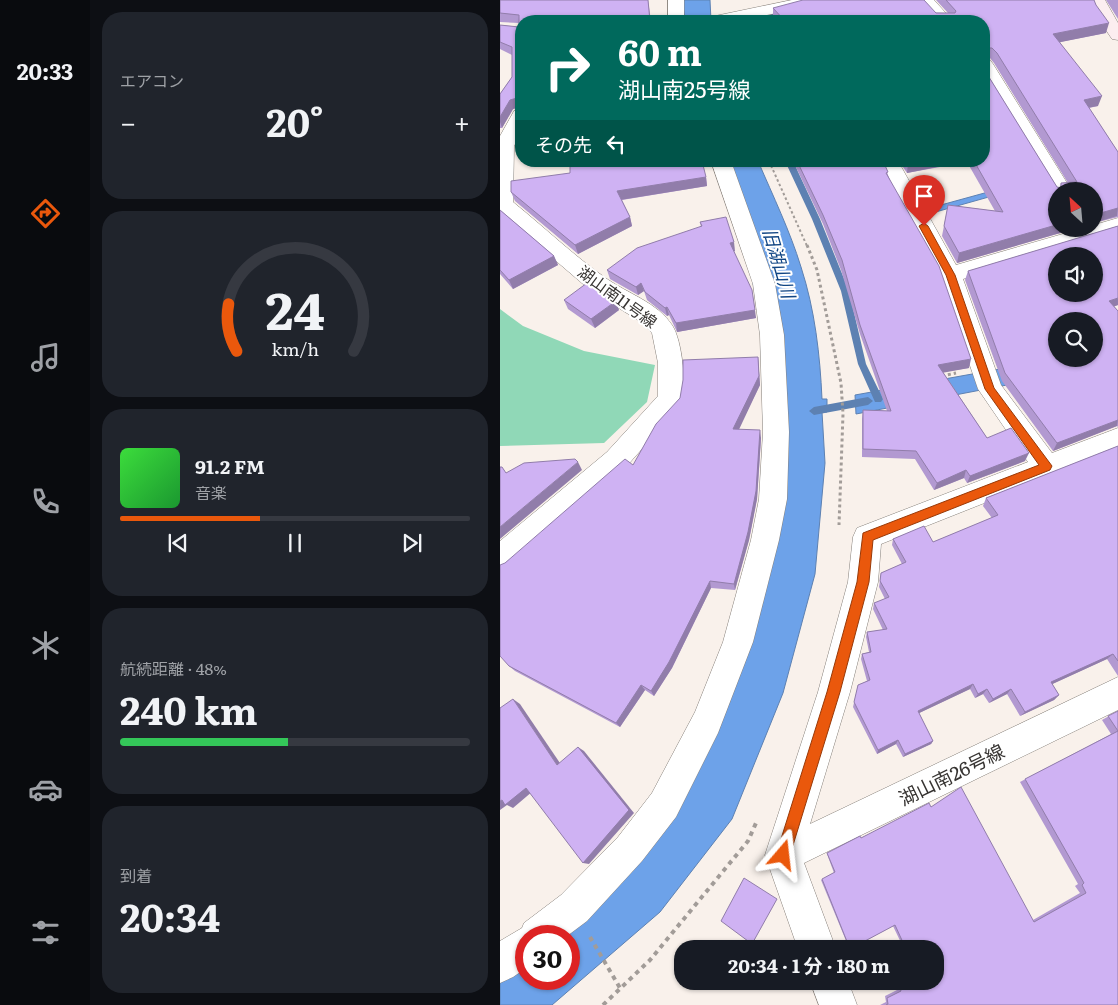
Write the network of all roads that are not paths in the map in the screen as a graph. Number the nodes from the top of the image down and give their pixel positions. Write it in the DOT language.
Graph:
graph roads {
  1 [pos="676,0"];
  2 [pos="925,0"];
  3 [pos="1097,0"];
  4 [pos="811,6"];
  5 [pos="676,15"];
  6 [pos="754,15"];
  7 [pos="939,15"];
  8 [pos="1118,35"];
  9 [pos="990,74"];
  10 [pos="515,126"];
  11 [pos="723,167"];
  12 [pos="891,167"];
  13 [pos="1056,182"];
  14 [pos="1118,225"];
  15 [pos="1103,228"];
  16 [pos="1065,238"];
  17 [pos="950,275"];
  18 [pos="1118,440"];
  19 [pos="1046,466"];
  20 [pos="500,559"];
  21 [pos="1118,693"];
  22 [pos="783,855"];
  23 [pos="552,925"];
  24 [pos="814,940"];
  25 [pos="515,953"];
  26 [pos="500,964"];
  27 [pos="832,990"];
  28 [pos="838,1005"];
  1 -- 5 [label="street"];
  2 -- 7 [label="street"];
  3 -- 8 [label="main road"];
  4 -- 6 [label="street"];
  9 -- 13 [label="street"];
  10 -- 20 [label="street, 湖山南11号線"];
  11 -- 23 [label="street"];
  12 -- 17 [label="street"];
  14 -- 15 [label="street"];
  16 -- 17 [label="street"];
  17 -- 19 [label="street"];
  18 -- 19 [label="street"];
  19 -- 22 [label="street"];
  21 -- 22 [label="street, 湖山南26号線"];
  22 -- 24 [label="street"];
  25 -- 26 [label="street"];
  27 -- 28 [label="street"];
}
